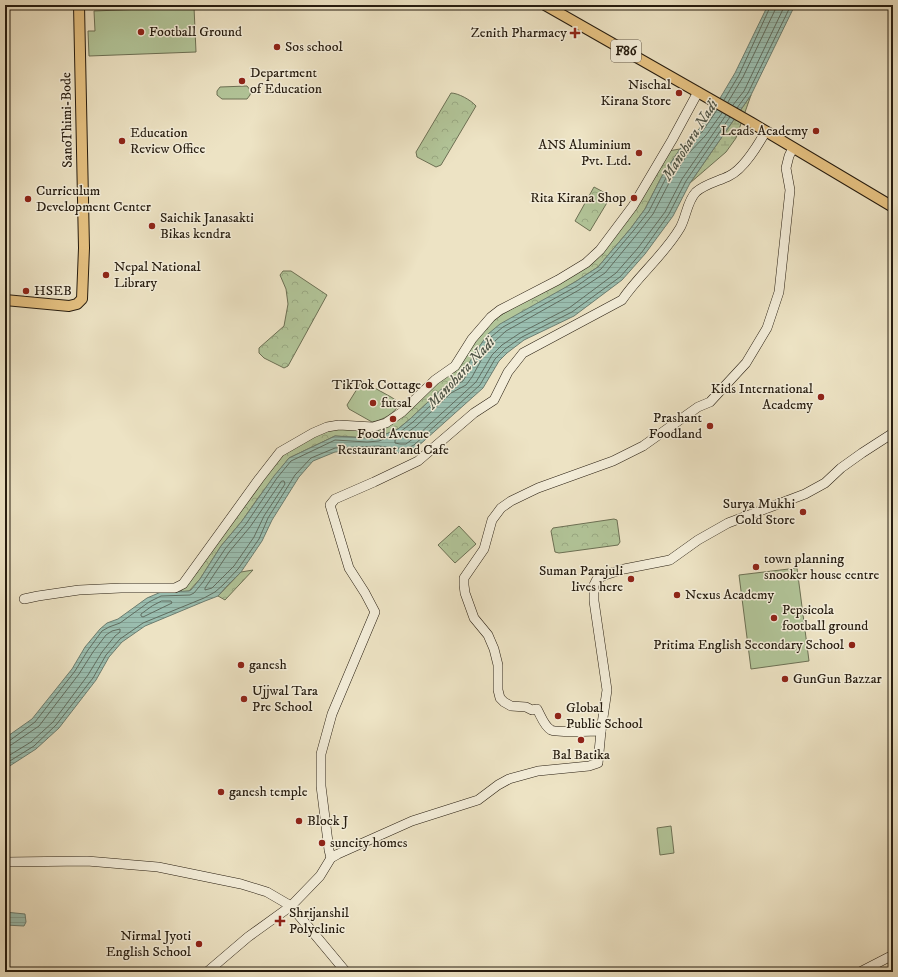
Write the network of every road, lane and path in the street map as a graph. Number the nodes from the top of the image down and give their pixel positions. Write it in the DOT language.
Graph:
graph roads {
  1 [pos="79,5"];
  2 [pos="545,5"];
  3 [pos="698,92"];
  4 [pos="766,131"];
  5 [pos="793,148"];
  6 [pos="893,207"];
  7 [pos="5,300"];
  8 [pos="893,433"];
  9 [pos="24,599"];
  10 [pos="601,731"];
  11 [pos="332,858"];
  12 [pos="5,865"];
  13 [pos="290,906"];
  14 [pos="893,955"];
  15 [pos="206,972"];
  16 [pos="346,972"];
  17 [pos="860,972"];
  1 -- 7 [label="main road, SanoThimi-Bode"];
  2 -- 3 [label="main road, F86"];
  3 -- 4 [label="main road, F86"];
  3 -- 9 [label="street"];
  4 -- 5 [label="main road, F86"];
  4 -- 11 [label="street"];
  5 -- 6 [label="main road, F86"];
  5 -- 10 [label="street"];
  8 -- 10 [label="street"];
  10 -- 11 [label="street"];
  11 -- 13 [label="street"];
  12 -- 13 [label="street"];
  13 -- 15 [label="street"];
  13 -- 16 [label="street"];
  14 -- 17 [label="street"];
}
